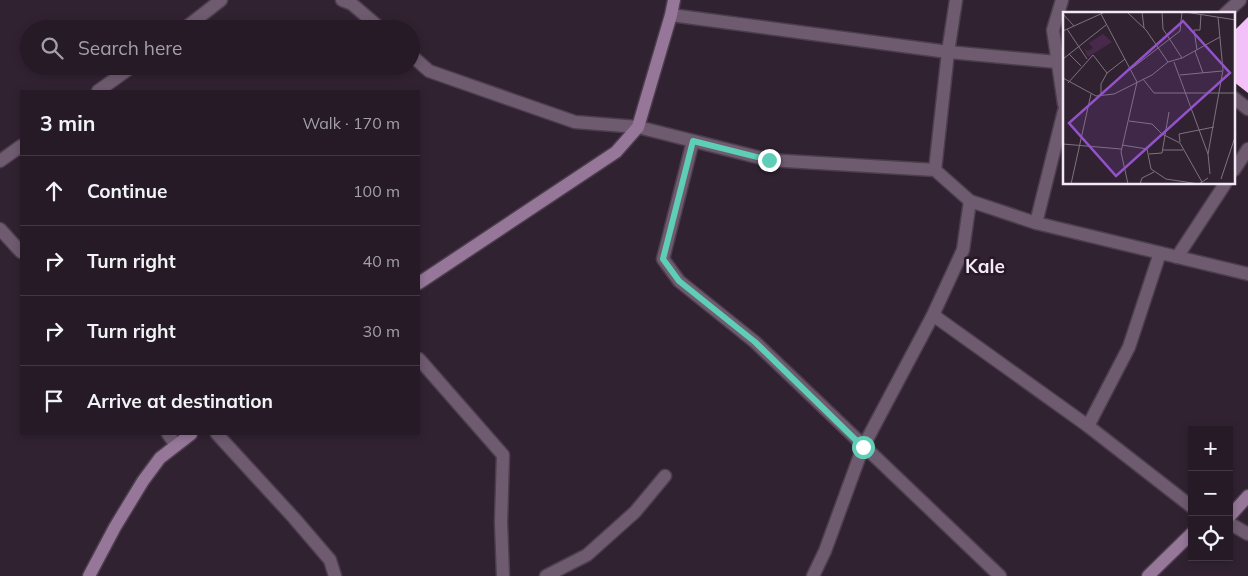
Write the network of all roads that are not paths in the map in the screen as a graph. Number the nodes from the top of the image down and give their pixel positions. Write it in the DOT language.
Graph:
graph roads {
  1 [pos="221,0"];
  2 [pos="674,0"];
  3 [pos="956,0"];
  4 [pos="1062,0"];
  5 [pos="1240,0"];
  6 [pos="349,1"];
  7 [pos="1227,12"];
  8 [pos="671,15"];
  9 [pos="195,20"];
  10 [pos="371,20"];
  11 [pos="948,52"];
  12 [pos="1061,59"];
  13 [pos="420,63"];
  14 [pos="120,75"];
  15 [pos="1063,89"];
  16 [pos="99,90"];
  17 [pos="1236,100"];
  18 [pos="1248,109"];
  19 [pos="1063,115"];
  20 [pos="638,127"];
  21 [pos="693,141"];
  22 [pos="20,147"];
  23 [pos="1248,149"];
  24 [pos="0,161"];
  25 [pos="1236,167"];
  26 [pos="936,170"];
  27 [pos="1224,185"];
  28 [pos="970,201"];
  29 [pos="1036,223"];
  30 [pos="0,229"];
  31 [pos="20,251"];
  32 [pos="1160,253"];
  33 [pos="1177,257"];
  34 [pos="1248,274"];
  35 [pos="420,282"];
  36 [pos="933,316"];
  37 [pos="420,360"];
  38 [pos="1088,426"];
  39 [pos="169,435"];
  40 [pos="190,435"];
  41 [pos="218,435"];
  42 [pos="176,445"];
  43 [pos="863,447"];
  44 [pos="666,476"];
  45 [pos="1248,496"];
  46 [pos="1188,504"];
  47 [pos="1230,516"];
  48 [pos="1233,525"];
  49 [pos="1248,534"];
  50 [pos="1188,537"];
  51 [pos="89,576"];
  52 [pos="335,576"];
  53 [pos="503,576"];
  54 [pos="546,576"];
  55 [pos="813,576"];
  56 [pos="1000,576"];
  57 [pos="1148,576"];
  1 -- 9 [label="street"];
  2 -- 8 [label="street"];
  3 -- 11 [label="street"];
  4 -- 12 [label="street"];
  5 -- 7 [label="street"];
  6 -- 10 [label="street"];
  8 -- 11 [label="street"];
  8 -- 20 [label="street"];
  11 -- 12 [label="street"];
  11 -- 26 [label="street"];
  12 -- 15 [label="street"];
  13 -- 20 [label="street"];
  14 -- 16 [label="street"];
  17 -- 18 [label="street"];
  19 -- 29 [label="street"];
  20 -- 21 [label="street"];
  20 -- 35 [label="street"];
  21 -- 26 [label="street"];
  21 -- 43 [label="street"];
  22 -- 24 [label="street"];
  23 -- 25 [label="street"];
  26 -- 28 [label="street"];
  27 -- 33 [label="street"];
  28 -- 29 [label="street"];
  28 -- 36 [label="street"];
  29 -- 32 [label="street"];
  30 -- 31 [label="street"];
  32 -- 33 [label="street"];
  32 -- 38 [label="street"];
  33 -- 34 [label="street"];
  36 -- 38 [label="street"];
  36 -- 43 [label="street"];
  37 -- 53 [label="street"];
  38 -- 46 [label="street"];
  39 -- 42 [label="street"];
  40 -- 42 [label="street"];
  41 -- 52 [label="street"];
  42 -- 51 [label="street"];
  43 -- 55 [label="street"];
  43 -- 56 [label="street"];
  44 -- 54 [label="street"];
  45 -- 47 [label="street"];
  48 -- 49 [label="street"];
  50 -- 57 [label="street"];
}
